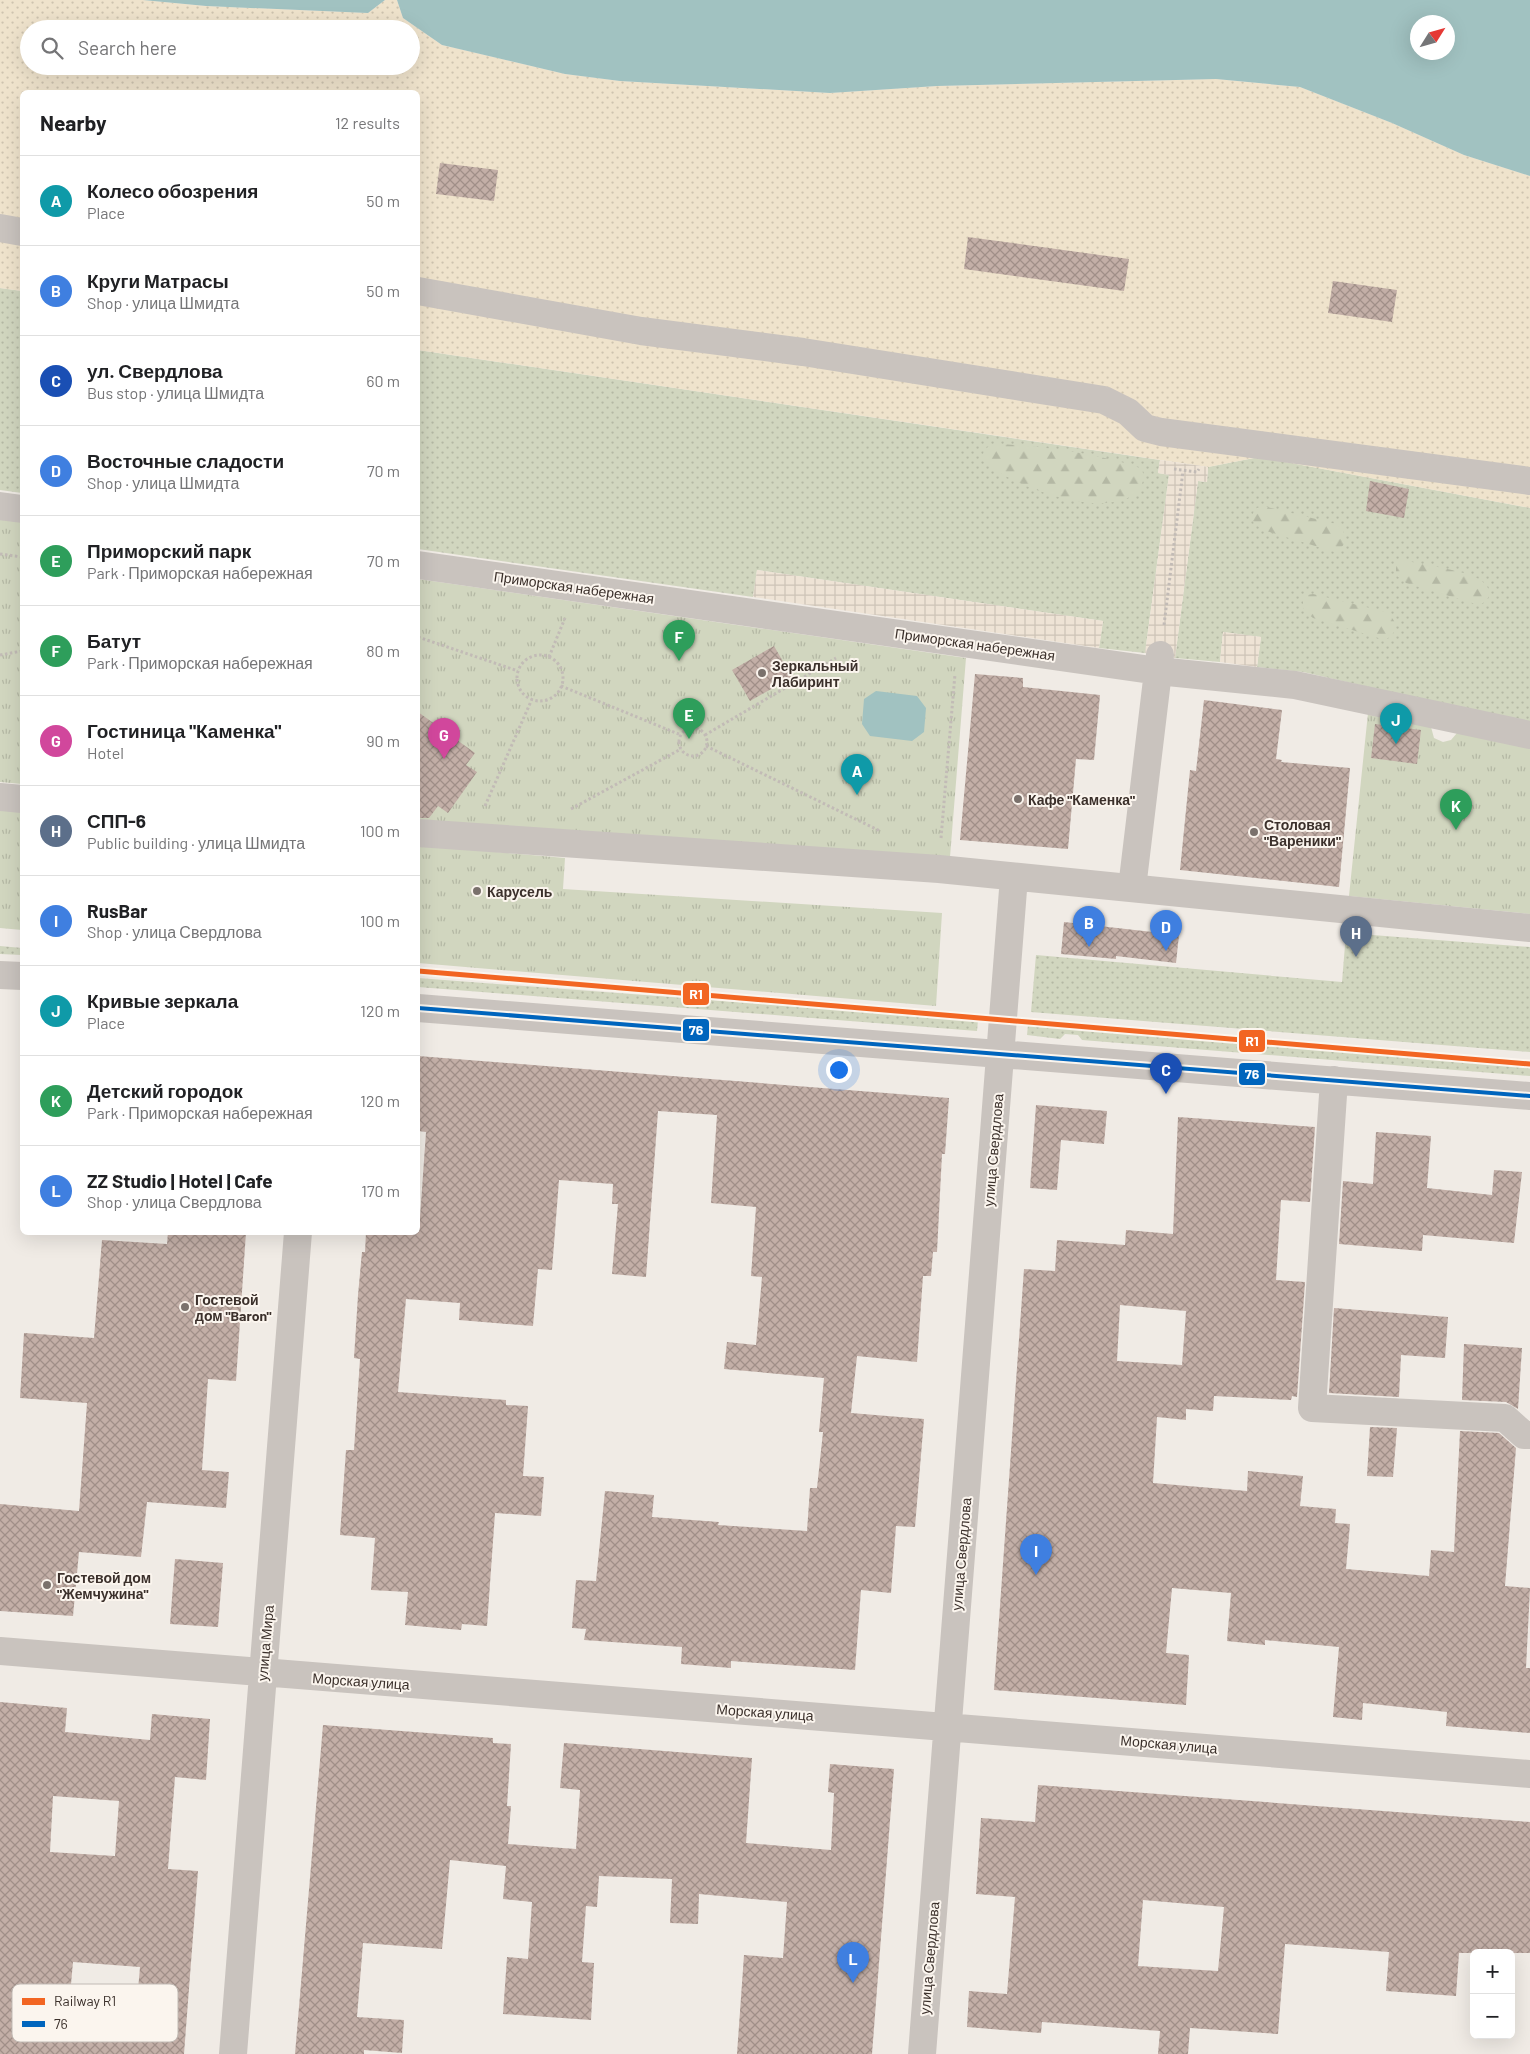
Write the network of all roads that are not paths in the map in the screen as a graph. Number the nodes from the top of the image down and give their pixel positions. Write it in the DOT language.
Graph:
graph roads {
  1 [pos="0,228"];
  2 [pos="20,232"];
  3 [pos="420,291"];
  4 [pos="1530,481"];
  5 [pos="0,506"];
  6 [pos="20,509"];
  7 [pos="420,565"];
  8 [pos="1159,663"];
  9 [pos="1530,735"];
  10 [pos="0,797"];
  11 [pos="20,799"];
  12 [pos="420,833"];
  13 [pos="1014,876"];
  14 [pos="1132,888"];
  15 [pos="1530,928"];
  16 [pos="0,974"];
  17 [pos="20,976"];
  18 [pos="420,1008"];
  19 [pos="1001,1054"];
  20 [pos="1334,1080"];
  21 [pos="1530,1096"];
  22 [pos="298,1235"];
  23 [pos="1530,1435"];
  24 [pos="0,1651"];
  25 [pos="263,1673"];
  26 [pos="948,1726"];
  27 [pos="1530,1774"];
  28 [pos="233,2054"];
  29 [pos="922,2054"];
  1 -- 2 [label="street"];
  3 -- 4 [label="street"];
  5 -- 6 [label="street"];
  7 -- 8 [label="street, Приморская набережная"];
  8 -- 9 [label="street, Приморская набережная"];
  8 -- 14 [label="street"];
  10 -- 11 [label="street"];
  12 -- 13 [label="street"];
  13 -- 14 [label="street"];
  13 -- 19 [label="street, улица Свердлова"];
  14 -- 15 [label="street"];
  16 -- 17 [label="street"];
  18 -- 19 [label="street"];
  19 -- 20 [label="street"];
  19 -- 26 [label="street, улица Свердлова"];
  20 -- 21 [label="street"];
  20 -- 23 [label="street"];
  22 -- 25 [label="street, улица Мира"];
  24 -- 25 [label="street, Морская улица"];
  25 -- 26 [label="street, Морская улица"];
  25 -- 28 [label="street, улица Мира"];
  26 -- 27 [label="street, Морская улица"];
  26 -- 29 [label="street, улица Свердлова"];
}
